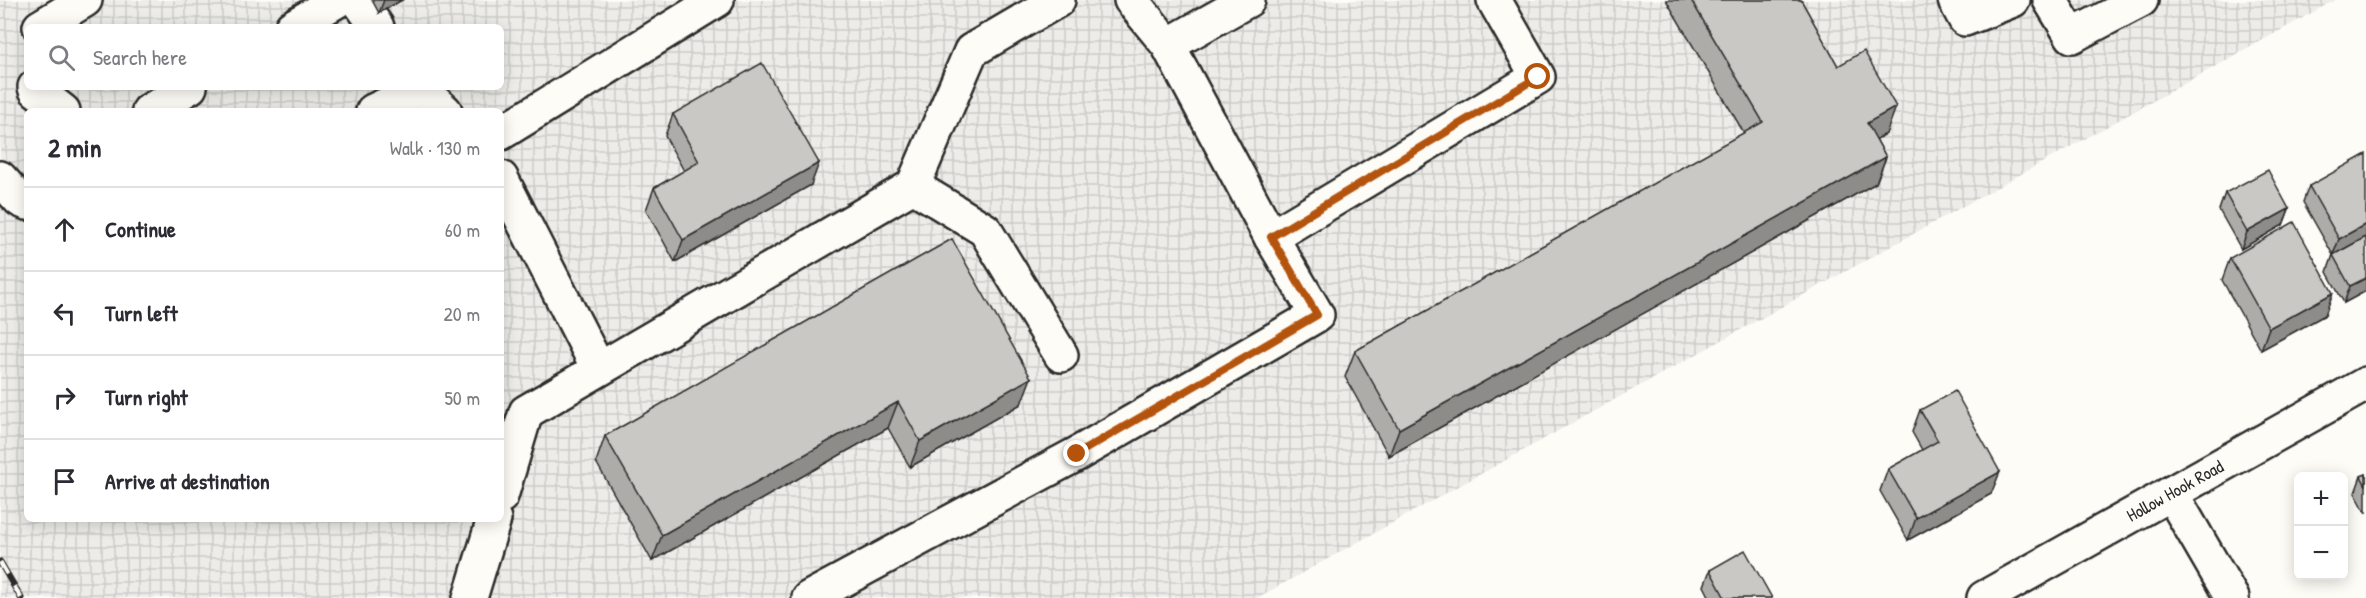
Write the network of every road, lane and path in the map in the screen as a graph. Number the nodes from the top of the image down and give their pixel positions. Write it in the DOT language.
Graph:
graph roads {
  1 [pos="85,0"];
  2 [pos="338,0"];
  3 [pos="358,0"];
  4 [pos="717,0"];
  5 [pos="1058,0"];
  6 [pos="1131,0"];
  7 [pos="1248,0"];
  8 [pos="1494,0"];
  9 [pos="1955,0"];
  10 [pos="2013,0"];
  11 [pos="2050,0"];
  12 [pos="2141,0"];
  13 [pos="45,24"];
  14 [pos="297,24"];
  15 [pos="374,24"];
  16 [pos="1168,45"];
  17 [pos="36,90"];
  18 [pos="185,90"];
  19 [pos="415,90"];
  20 [pos="421,90"];
  21 [pos="59,108"];
  22 [pos="154,108"];
  23 [pos="379,108"];
  24 [pos="442,108"];
  25 [pos="504,131"];
  26 [pos="0,178"];
  27 [pos="504,184"];
  28 [pos="913,186"];
  29 [pos="24,201"];
  30 [pos="1271,237"];
  31 [pos="1061,355"];
  32 [pos="598,368"];
  33 [pos="2366,384"];
  34 [pos="504,486"];
  35 [pos="2171,493"];
  36 [pos="493,522"];
  37 [pos="470,598"];
  38 [pos="809,598"];
  39 [pos="1984,598"];
  40 [pos="2232,598"];
  1 -- 13 [label="street"];
  2 -- 14 [label="street"];
  3 -- 15 [label="street"];
  4 -- 25 [label="street"];
  5 -- 28 [label="street"];
  6 -- 16 [label="street"];
  7 -- 16 [label="street"];
  8 -- 30 [label="street"];
  9 -- 10 [label="street"];
  11 -- 12 [label="street"];
  16 -- 30 [label="street"];
  17 -- 21 [label="street"];
  18 -- 22 [label="street"];
  19 -- 23 [label="street"];
  20 -- 24 [label="street"];
  26 -- 29 [label="street"];
  27 -- 32 [label="street"];
  28 -- 31 [label="street"];
  28 -- 32 [label="street"];
  30 -- 38 [label="street"];
  32 -- 34 [label="street"];
  33 -- 35 [label="street, Hollow Hook Road"];
  35 -- 39 [label="street, Hollow Hook Road"];
  35 -- 40 [label="street"];
  36 -- 37 [label="street"];
}
